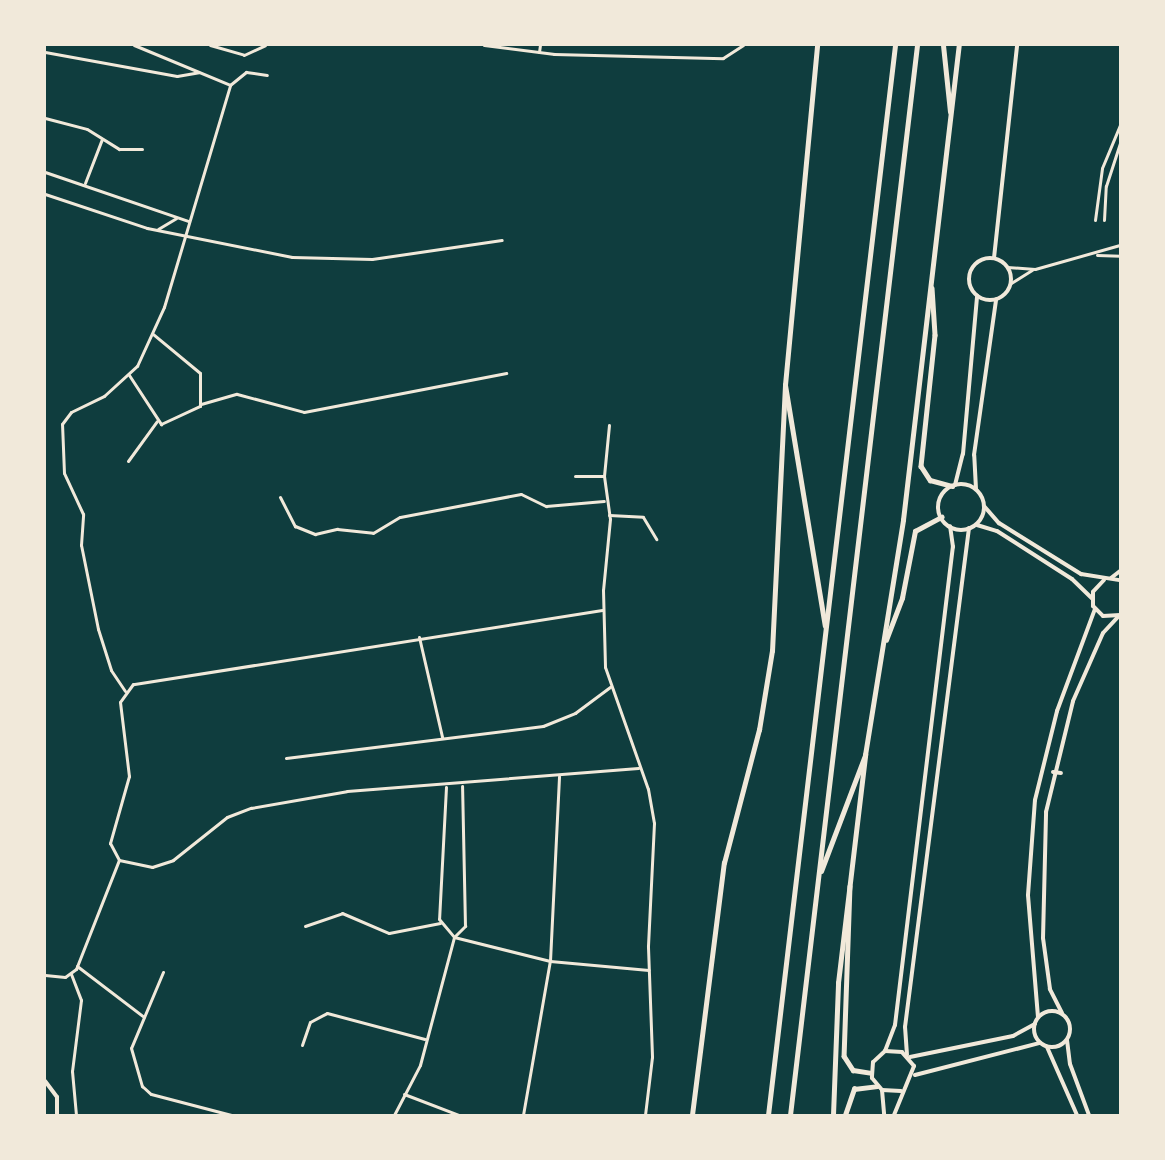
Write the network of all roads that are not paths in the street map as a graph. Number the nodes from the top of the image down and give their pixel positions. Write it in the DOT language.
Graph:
graph roads {
  1 [pos="134,45"];
  2 [pos="210,45"];
  3 [pos="265,45"];
  4 [pos="484,45"];
  5 [pos="540,45"];
  6 [pos="743,45"];
  7 [pos="817,45"];
  8 [pos="895,45"];
  9 [pos="917,45"];
  10 [pos="943,45"];
  11 [pos="959,45"];
  12 [pos="1017,45"];
  13 [pos="45,52"];
  14 [pos="540,52"];
  15 [pos="199,72"];
  16 [pos="267,75"];
  17 [pos="230,85"];
  18 [pos="950,112"];
  19 [pos="45,118"];
  20 [pos="1120,125"];
  21 [pos="102,139"];
  22 [pos="1120,143"];
  23 [pos="142,149"];
  24 [pos="45,172"];
  25 [pos="85,183"];
  26 [pos="1120,191"];
  27 [pos="45,194"];
  28 [pos="1119,208"];
  29 [pos="176,218"];
  30 [pos="1095,220"];
  31 [pos="1104,220"];
  32 [pos="188,222"];
  33 [pos="155,230"];
  34 [pos="183,237"];
  35 [pos="1120,238"];
  36 [pos="502,240"];
  37 [pos="1120,245"];
  38 [pos="1097,255"];
  39 [pos="1120,256"];
  40 [pos="994,258"];
  41 [pos="1007,267"];
  42 [pos="1035,269"];
  43 [pos="931,282"];
  44 [pos="1011,284"];
  45 [pos="977,296"];
  46 [pos="996,300"];
  47 [pos="153,334"];
  48 [pos="506,373"];
  49 [pos="129,375"];
  50 [pos="785,385"];
  51 [pos="201,404"];
  52 [pos="157,421"];
  53 [pos="609,425"];
  54 [pos="129,461"];
  55 [pos="575,476"];
  56 [pos="604,476"];
  57 [pos="953,486"];
  58 [pos="976,489"];
  59 [pos="280,496"];
  60 [pos="604,501"];
  61 [pos="984,506"];
  62 [pos="609,515"];
  63 [pos="941,517"];
  64 [pos="976,525"];
  65 [pos="950,526"];
  66 [pos="969,528"];
  67 [pos="656,539"];
  68 [pos="1120,571"];
  69 [pos="1111,579"];
  70 [pos="1105,580"];
  71 [pos="1120,580"];
  72 [pos="1092,598"];
  73 [pos="1095,609"];
  74 [pos="602,610"];
  75 [pos="1119,616"];
  76 [pos="419,637"];
  77 [pos="826,637"];
  78 [pos="884,645"];
  79 [pos="610,687"];
  80 [pos="125,691"];
  81 [pos="442,737"];
  82 [pos="865,755"];
  83 [pos="286,759"];
  84 [pos="638,768"];
  85 [pos="1053,772"];
  86 [pos="1061,773"];
  87 [pos="559,776"];
  88 [pos="462,786"];
  89 [pos="446,787"];
  90 [pos="119,860"];
  91 [pos="818,878"];
  92 [pos="850,883"];
  93 [pos="440,923"];
  94 [pos="305,926"];
  95 [pos="454,937"];
  96 [pos="550,961"];
  97 [pos="77,966"];
  98 [pos="648,970"];
  99 [pos="163,972"];
  100 [pos="71,974"];
  101 [pos="45,975"];
  102 [pos="1062,1013"];
  103 [pos="144,1017"];
  104 [pos="1038,1017"];
  105 [pos="1035,1024"];
  106 [pos="425,1039"];
  107 [pos="1067,1040"];
  108 [pos="1040,1043"];
  109 [pos="302,1045"];
  110 [pos="1046,1046"];
  111 [pos="885,1051"];
  112 [pos="908,1056"];
  113 [pos="871,1073"];
  114 [pos="914,1076"];
  115 [pos="45,1081"];
  116 [pos="877,1086"];
  117 [pos="882,1090"];
  118 [pos="901,1091"];
  119 [pos="404,1094"];
  120 [pos="214,1113"];
  121 [pos="57,1115"];
  122 [pos="76,1115"];
  123 [pos="231,1115"];
  124 [pos="394,1115"];
  125 [pos="459,1115"];
  126 [pos="523,1115"];
  127 [pos="645,1115"];
  128 [pos="692,1115"];
  129 [pos="768,1115"];
  130 [pos="790,1115"];
  131 [pos="833,1115"];
  132 [pos="845,1115"];
  133 [pos="884,1115"];
  134 [pos="894,1115"];
  135 [pos="1077,1115"];
  136 [pos="1089,1115"];
  1 -- 15 [label="street"];
  2 -- 3 [label="street"];
  4 -- 14 [label="street"];
  5 -- 14 [label="street"];
  6 -- 14 [label="street"];
  7 -- 50 [label="highway"];
  8 -- 77 [label="highway"];
  9 -- 91 [label="highway"];
  10 -- 18 [label="highway"];
  11 -- 18 [label="highway"];
  12 -- 40 [label="street"];
  13 -- 15 [label="street"];
  15 -- 17 [label="street"];
  16 -- 17 [label="street"];
  17 -- 32 [label="street"];
  18 -- 43 [label="highway"];
  19 -- 21 [label="street"];
  20 -- 30 [label="street"];
  21 -- 23 [label="street"];
  21 -- 25 [label="street"];
  22 -- 31 [label="street"];
  24 -- 25 [label="street"];
  25 -- 29 [label="street"];
  26 -- 28 [label="street"];
  27 -- 33 [label="street"];
  28 -- 35 [label="street"];
  29 -- 32 [label="street"];
  29 -- 33 [label="street"];
  32 -- 34 [label="street"];
  33 -- 34 [label="street"];
  34 -- 36 [label="street"];
  34 -- 47 [label="street"];
  37 -- 38 [label="street"];
  38 -- 39 [label="street"];
  38 -- 42 [label="street"];
  40 -- 41 [label="street"];
  40 -- 45 [label="street"];
  41 -- 42 [label="street"];
  41 -- 44 [label="street"];
  42 -- 44 [label="street"];
  43 -- 57 [label="highway"];
  43 -- 78 [label="highway"];
  44 -- 46 [label="street"];
  45 -- 46 [label="street"];
  45 -- 57 [label="street"];
  46 -- 58 [label="street"];
  47 -- 49 [label="street"];
  47 -- 51 [label="street"];
  48 -- 51 [label="street"];
  49 -- 52 [label="street"];
  49 -- 80 [label="street"];
  50 -- 77 [label="highway"];
  50 -- 128 [label="highway"];
  51 -- 52 [label="street"];
  52 -- 54 [label="street"];
  53 -- 56 [label="street"];
  55 -- 56 [label="street"];
  56 -- 60 [label="street"];
  57 -- 58 [label="street"];
  57 -- 63 [label="street"];
  58 -- 61 [label="street"];
  59 -- 60 [label="street"];
  60 -- 62 [label="street"];
  61 -- 64 [label="street"];
  61 -- 70 [label="street"];
  62 -- 67 [label="street"];
  62 -- 74 [label="street"];
  63 -- 65 [label="street"];
  63 -- 78 [label="highway"];
  64 -- 66 [label="street"];
  64 -- 72 [label="street"];
  65 -- 66 [label="street"];
  65 -- 111 [label="street"];
  66 -- 112 [label="street"];
  68 -- 69 [label="street"];
  69 -- 70 [label="street"];
  69 -- 71 [label="street"];
  70 -- 72 [label="street"];
  72 -- 73 [label="street"];
  73 -- 75 [label="street"];
  73 -- 104 [label="street"];
  74 -- 76 [label="street"];
  74 -- 79 [label="street"];
  75 -- 85 [label="street"];
  76 -- 80 [label="street"];
  76 -- 81 [label="street"];
  77 -- 129 [label="highway"];
  78 -- 82 [label="highway"];
  79 -- 81 [label="street"];
  79 -- 84 [label="street"];
  80 -- 90 [label="street"];
  81 -- 83 [label="street"];
  82 -- 91 [label="highway"];
  82 -- 92 [label="highway"];
  84 -- 87 [label="street"];
  84 -- 98 [label="street"];
  85 -- 86 [label="street"];
  85 -- 102 [label="street"];
  87 -- 88 [label="street"];
  87 -- 96 [label="street"];
  88 -- 89 [label="street"];
  88 -- 95 [label="street"];
  89 -- 90 [label="street"];
  89 -- 93 [label="street"];
  90 -- 97 [label="street"];
  91 -- 130 [label="highway"];
  92 -- 113 [label="highway"];
  92 -- 131 [label="highway"];
  93 -- 94 [label="street"];
  93 -- 95 [label="street"];
  95 -- 96 [label="street"];
  95 -- 106 [label="street"];
  96 -- 98 [label="street"];
  96 -- 126 [label="street"];
  97 -- 100 [label="street"];
  97 -- 103 [label="street"];
  98 -- 127 [label="street"];
  99 -- 103 [label="street"];
  100 -- 101 [label="street"];
  100 -- 122 [label="street"];
  102 -- 104 [label="street"];
  102 -- 107 [label="street"];
  103 -- 120 [label="street"];
  104 -- 105 [label="street"];
  105 -- 108 [label="street"];
  105 -- 112 [label="street"];
  106 -- 109 [label="street"];
  106 -- 119 [label="street"];
  107 -- 110 [label="street"];
  107 -- 136 [label="street"];
  108 -- 110 [label="street"];
  108 -- 114 [label="street"];
  110 -- 135 [label="street"];
  111 -- 112 [label="street"];
  111 -- 113 [label="street"];
  112 -- 114 [label="street"];
  113 -- 116 [label="street"];
  114 -- 118 [label="street"];
  115 -- 121 [label="street"];
  116 -- 117 [label="street"];
  116 -- 132 [label="highway"];
  117 -- 118 [label="street"];
  117 -- 133 [label="street"];
  118 -- 134 [label="street"];
  119 -- 124 [label="street"];
  119 -- 125 [label="street"];
  120 -- 123 [label="street"];
}
